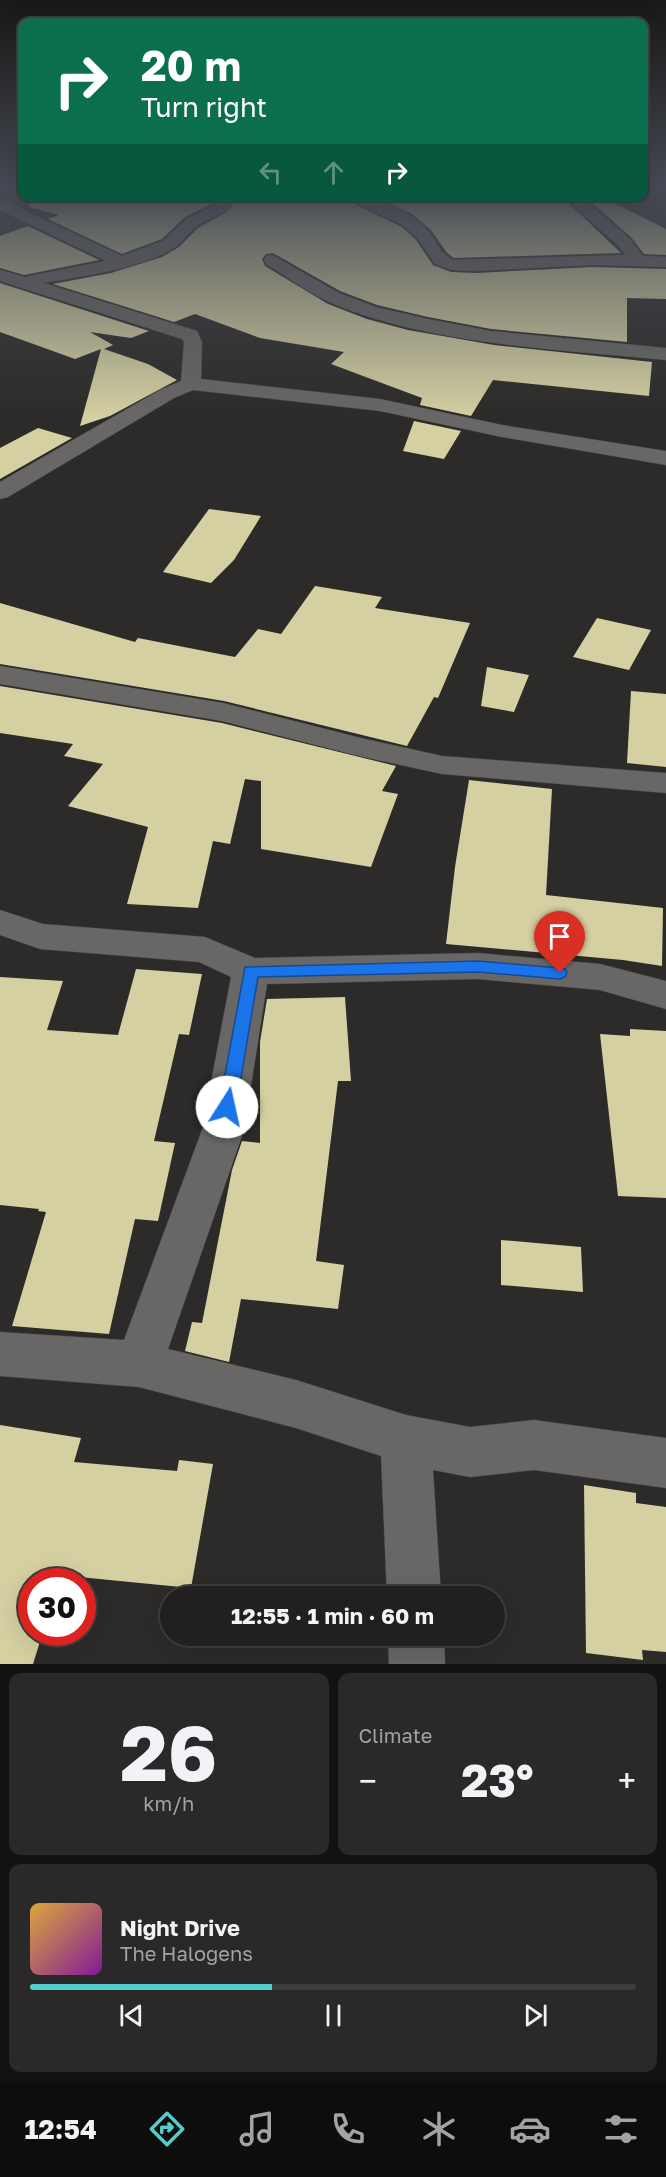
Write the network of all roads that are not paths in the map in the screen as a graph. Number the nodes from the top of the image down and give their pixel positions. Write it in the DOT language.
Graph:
graph roads {
  1 [pos="112,264"];
  2 [pos="278,264"];
  3 [pos="447,264"];
  4 [pos="501,264"];
  5 [pos="0,275"];
  6 [pos="19,283"];
  7 [pos="666,354"];
  8 [pos="191,384"];
  9 [pos="666,458"];
  10 [pos="0,492"];
  11 [pos="0,675"];
  12 [pos="666,783"];
  13 [pos="0,922"];
  14 [pos="251,971"];
  15 [pos="666,995"];
  16 [pos="0,1354"];
  17 [pos="140,1364"];
  18 [pos="406,1440"];
  19 [pos="666,1463"];
  20 [pos="413,1586"];
  21 [pos="416,1646"];
  22 [pos="417,1664"];
  1 -- 6 [label="street"];
  2 -- 7 [label="street"];
  3 -- 4 [label="street"];
  5 -- 6 [label="street"];
  6 -- 8 [label="street"];
  8 -- 9 [label="street"];
  8 -- 10 [label="street"];
  11 -- 12 [label="street"];
  13 -- 14 [label="street"];
  14 -- 15 [label="street"];
  14 -- 17 [label="street"];
  16 -- 17 [label="street"];
  17 -- 18 [label="street"];
  18 -- 19 [label="street"];
  18 -- 20 [label="street"];
  21 -- 22 [label="street"];
}
